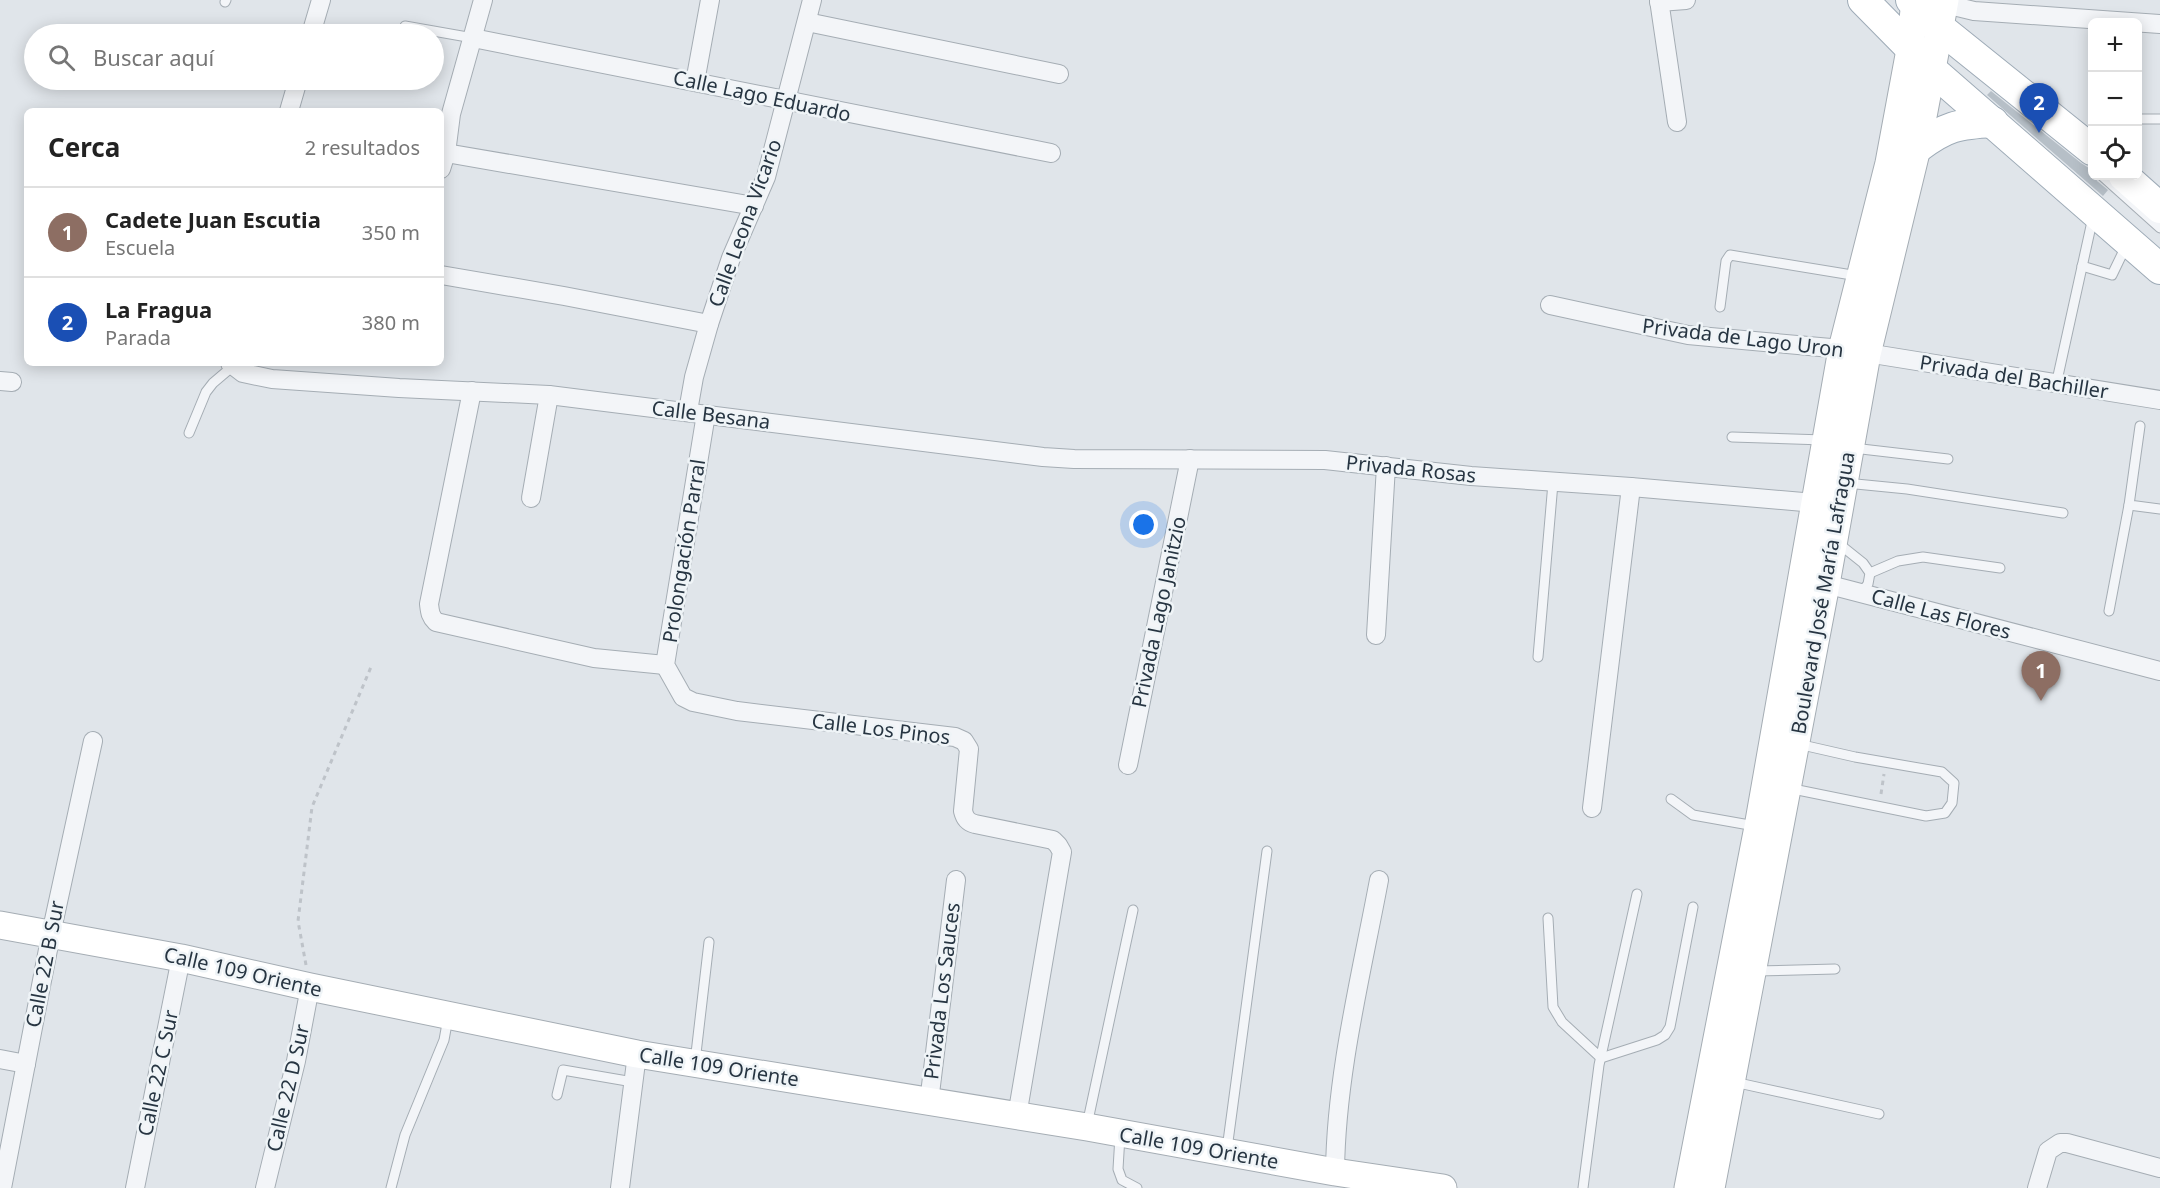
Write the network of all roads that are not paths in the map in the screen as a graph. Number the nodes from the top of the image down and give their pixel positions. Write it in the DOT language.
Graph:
graph roads {
  1 [pos="321,0"];
  2 [pos="483,0"];
  3 [pos="710,0"];
  4 [pos="812,0"];
  5 [pos="1686,0"];
  6 [pos="1863,0"];
  7 [pos="1659,1"];
  8 [pos="807,22"];
  9 [pos="314,24"];
  10 [pos="2160,24"];
  11 [pos="1923,28"];
  12 [pos="444,33"];
  13 [pos="473,38"];
  14 [pos="1059,74"];
  15 [pos="695,82"];
  16 [pos="295,90"];
  17 [pos="786,101"];
  18 [pos="290,108"];
  19 [pos="2142,119"];
  20 [pos="2160,119"];
  21 [pos="1677,122"];
  22 [pos="1993,122"];
  23 [pos="2085,145"];
  24 [pos="1917,148"];
  25 [pos="1051,153"];
  26 [pos="444,155"];
  27 [pos="444,161"];
  28 [pos="2106,180"];
  29 [pos="2128,180"];
  30 [pos="754,206"];
  31 [pos="2160,208"];
  32 [pos="2095,212"];
  33 [pos="2160,228"];
  34 [pos="2128,241"];
  35 [pos="2082,266"];
  36 [pos="2160,269"];
  37 [pos="444,276"];
  38 [pos="1860,277"];
  39 [pos="1550,305"];
  40 [pos="1720,307"];
  41 [pos="709,324"];
  42 [pos="1855,351"];
  43 [pos="230,366"];
  44 [pos="235,366"];
  45 [pos="2056,384"];
  46 [pos="472,391"];
  47 [pos="549,395"];
  48 [pos="2160,400"];
  49 [pos="697,413"];
  50 [pos="2140,426"];
  51 [pos="189,433"];
  52 [pos="1732,437"];
  53 [pos="1838,444"];
  54 [pos="1191,459"];
  55 [pos="1948,459"];
  56 [pos="1386,465"];
  57 [pos="1553,483"];
  58 [pos="1631,487"];
  59 [pos="1833,497"];
  60 [pos="531,498"];
  61 [pos="2129,505"];
  62 [pos="2160,509"];
  63 [pos="2063,513"];
  64 [pos="1834,540"];
  65 [pos="2000,568"];
  66 [pos="1870,573"];
  67 [pos="1826,584"];
  68 [pos="1861,593"];
  69 [pos="2109,611"];
  70 [pos="1376,635"];
  71 [pos="1538,657"];
  72 [pos="665,665"];
  73 [pos="2160,671"];
  74 [pos="676,686"];
  75 [pos="93,741"];
  76 [pos="1796,744"];
  77 [pos="1128,765"];
  78 [pos="1787,788"];
  79 [pos="1671,799"];
  80 [pos="1592,808"];
  81 [pos="1758,827"];
  82 [pos="1267,851"];
  83 [pos="956,880"];
  84 [pos="1379,880"];
  85 [pos="1636,894"];
  86 [pos="1693,907"];
  87 [pos="1133,910"];
  88 [pos="1548,918"];
  89 [pos="0,926"];
  90 [pos="51,934"];
  91 [pos="709,942"];
  92 [pos="181,957"];
  93 [pos="1835,969"];
  94 [pos="1753,971"];
  95 [pos="310,987"];
  96 [pos="449,1016"];
  97 [pos="637,1054"];
  98 [pos="1601,1058"];
  99 [pos="0,1059"];
  100 [pos="695,1063"];
  101 [pos="26,1064"];
  102 [pos="1732,1081"];
  103 [pos="633,1082"];
  104 [pos="557,1095"];
  105 [pos="929,1102"];
  106 [pos="1879,1114"];
  107 [pos="1017,1116"];
  108 [pos="1087,1128"];
  109 [pos="1120,1134"];
  110 [pos="1226,1153"];
  111 [pos="2160,1168"];
  112 [pos="1335,1172"];
  113 [pos="2,1188"];
  114 [pos="135,1188"];
  115 [pos="265,1188"];
  116 [pos="391,1188"];
  117 [pos="620,1188"];
  118 [pos="1137,1188"];
  119 [pos="1443,1188"];
  120 [pos="1583,1188"];
  121 [pos="1688,1188"];
  122 [pos="1711,1188"];
  123 [pos="2037,1188"];
  1 -- 9 [label="street"];
  2 -- 13 [label="street"];
  3 -- 15 [label="street"];
  4 -- 8 [label="street, Calle Leona Vicario"];
  5 -- 7 [label="street"];
  6 -- 11 [label="main road"];
  7 -- 21 [label="street"];
  8 -- 14 [label="street"];
  8 -- 17 [label="street, Calle Leona Vicario"];
  10 -- 11 [label="street"];
  11 -- 22 [label="main road"];
  11 -- 23 [label="main road"];
  11 -- 24 [label="main road, Boulevard José María Lafragua"];
  11 -- 38 [label="main road, Boulevard José María Lafragua"];
  12 -- 13 [label="lane"];
  13 -- 15 [label="street, Calle Lago Eduardo"];
  13 -- 26 [label="street"];
  15 -- 17 [label="street, Calle Lago Eduardo"];
  16 -- 18 [label="street"];
  17 -- 25 [label="street, Calle Lago Eduardo"];
  17 -- 30 [label="street, Calle Leona Vicario"];
  19 -- 20 [label="lane"];
  22 -- 24 [label="main road"];
  22 -- 32 [label="main road"];
  24 -- 42 [label="main road, Boulevard José María Lafragua"];
  27 -- 30 [label="street"];
  28 -- 33 [label="lane"];
  29 -- 31 [label="main road"];
  30 -- 41 [label="street, Calle Leona Vicario"];
  32 -- 34 [label="main road"];
  32 -- 35 [label="lane"];
  34 -- 35 [label="lane"];
  34 -- 36 [label="main road"];
  35 -- 45 [label="lane"];
  37 -- 41 [label="street"];
  38 -- 40 [label="lane"];
  38 -- 42 [label="main road, Boulevard José María Lafragua"];
  39 -- 42 [label="street, Privada de Lago Uron"];
  41 -- 49 [label="street, Calle Leona Vicario"];
  42 -- 45 [label="street, Privada del Bachiller"];
  42 -- 53 [label="main road, Boulevard José María Lafragua"];
  43 -- 51 [label="lane"];
  44 -- 46 [label="street, Calle Besana"];
  45 -- 48 [label="street, Privada del Bachiller"];
  46 -- 47 [label="street, Calle Besana"];
  46 -- 72 [label="street"];
  47 -- 49 [label="street, Calle Besana"];
  47 -- 60 [label="street"];
  49 -- 54 [label="street, Calle Besana"];
  49 -- 72 [label="street, Prolongación Parral"];
  50 -- 61 [label="lane"];
  52 -- 53 [label="lane"];
  53 -- 55 [label="lane"];
  53 -- 59 [label="main road, Boulevard José María Lafragua"];
  54 -- 56 [label="street, Privada Rosas"];
  54 -- 77 [label="street, Privada Lago Janitzio"];
  56 -- 57 [label="street, Privada Rosas"];
  56 -- 70 [label="street"];
  57 -- 58 [label="street, Privada Rosas"];
  57 -- 71 [label="lane"];
  58 -- 59 [label="street, Privada Rosas"];
  58 -- 80 [label="street"];
  59 -- 63 [label="lane"];
  59 -- 64 [label="main road, Boulevard José María Lafragua"];
  59 -- 81 [label="main road, Boulevard José María Lafragua"];
  61 -- 62 [label="lane"];
  61 -- 69 [label="lane"];
  64 -- 66 [label="lane"];
  64 -- 67 [label="main road, Boulevard José María Lafragua"];
  65 -- 66 [label="lane"];
  66 -- 68 [label="lane"];
  67 -- 68 [label="street, Calle Las Flores"];
  67 -- 76 [label="main road, Boulevard José María Lafragua"];
  68 -- 73 [label="street, Calle Las Flores"];
  72 -- 74 [label="street, Prolongación Parral"];
  74 -- 107 [label="street, Calle Los Pinos"];
  75 -- 90 [label="street, Calle 22 B Sur"];
  76 -- 78 [label="main road, Boulevard José María Lafragua"];
  76 -- 78 [label="lane"];
  78 -- 94 [label="main road, Boulevard José María Lafragua"];
  79 -- 81 [label="lane"];
  81 -- 121 [label="main road, Boulevard José María Lafragua"];
  82 -- 110 [label="lane"];
  83 -- 105 [label="street, Privada Los Sauces"];
  84 -- 112 [label="street"];
  85 -- 98 [label="lane"];
  86 -- 98 [label="lane"];
  87 -- 108 [label="lane"];
  88 -- 98 [label="lane"];
  89 -- 90 [label="main road, Calle 109 Oriente"];
  90 -- 92 [label="main road, Calle 109 Oriente"];
  90 -- 101 [label="street, Calle 22 B Sur"];
  91 -- 100 [label="lane"];
  92 -- 95 [label="main road, Calle 109 Oriente"];
  92 -- 114 [label="street, Calle 22 C Sur"];
  93 -- 94 [label="lane"];
  94 -- 102 [label="main road, Boulevard José María Lafragua"];
  95 -- 96 [label="main road, Calle 109 Oriente"];
  95 -- 115 [label="street, Calle 22 D Sur"];
  96 -- 97 [label="main road, Calle 109 Oriente"];
  96 -- 116 [label="lane"];
  97 -- 100 [label="main road, Calle 109 Oriente"];
  97 -- 103 [label="street"];
  98 -- 120 [label="lane"];
  99 -- 101 [label="street"];
  100 -- 105 [label="main road, Calle 109 Oriente"];
  101 -- 113 [label="street, Calle 22 B Sur"];
  102 -- 106 [label="lane"];
  102 -- 122 [label="main road, Boulevard José María Lafragua"];
  103 -- 104 [label="lane"];
  103 -- 117 [label="street"];
  105 -- 107 [label="main road, Calle 109 Oriente"];
  107 -- 108 [label="main road, Calle 109 Oriente"];
  108 -- 109 [label="main road, Calle 109 Oriente"];
  109 -- 110 [label="main road, Calle 109 Oriente"];
  109 -- 118 [label="lane"];
  110 -- 112 [label="main road, Calle 109 Oriente"];
  111 -- 123 [label="street"];
  112 -- 119 [label="main road, Calle 109 Oriente"];
}
